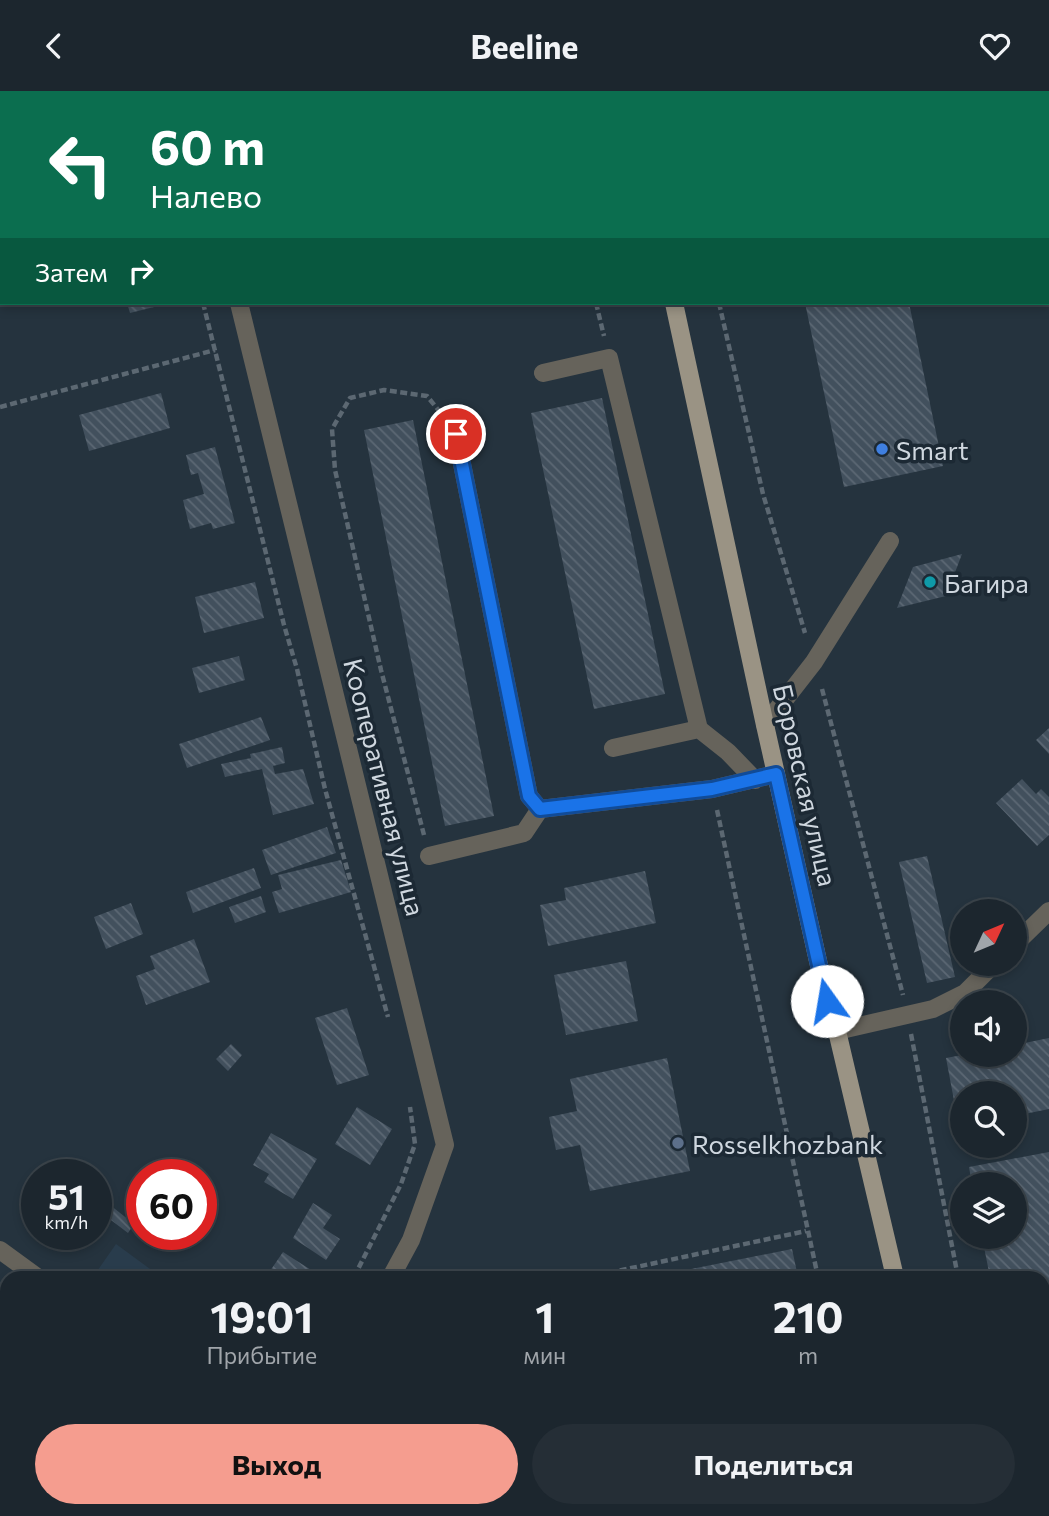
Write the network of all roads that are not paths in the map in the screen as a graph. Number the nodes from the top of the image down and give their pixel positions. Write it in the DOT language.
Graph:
graph roads {
  1 [pos="239,305"];
  2 [pos="674,305"];
  3 [pos="543,373"];
  4 [pos="456,434"];
  5 [pos="890,541"];
  6 [pos="765,725"];
  7 [pos="699,729"];
  8 [pos="613,748"];
  9 [pos="776,774"];
  10 [pos="755,780"];
  11 [pos="540,809"];
  12 [pos="429,856"];
  13 [pos="1049,911"];
  14 [pos="1027,932"];
  15 [pos="981,977"];
  16 [pos="837,1031"];
  17 [pos="0,1250"];
  18 [pos="29,1271"];
  19 [pos="394,1271"];
  20 [pos="894,1271"];
  1 -- 19 [label="street, Кооперативная улица"];
  2 -- 6 [label="main road, Боровская улица"];
  3 -- 7 [label="street"];
  4 -- 11 [label="street"];
  5 -- 6 [label="street"];
  6 -- 9 [label="main road, Боровская улица"];
  7 -- 8 [label="street"];
  7 -- 10 [label="street"];
  9 -- 10 [label="street"];
  9 -- 16 [label="main road, Боровская улица"];
  10 -- 11 [label="street"];
  11 -- 12 [label="street"];
  13 -- 14 [label="street"];
  15 -- 16 [label="street"];
  16 -- 20 [label="main road, Боровская улица"];
  17 -- 18 [label="street"];
}
